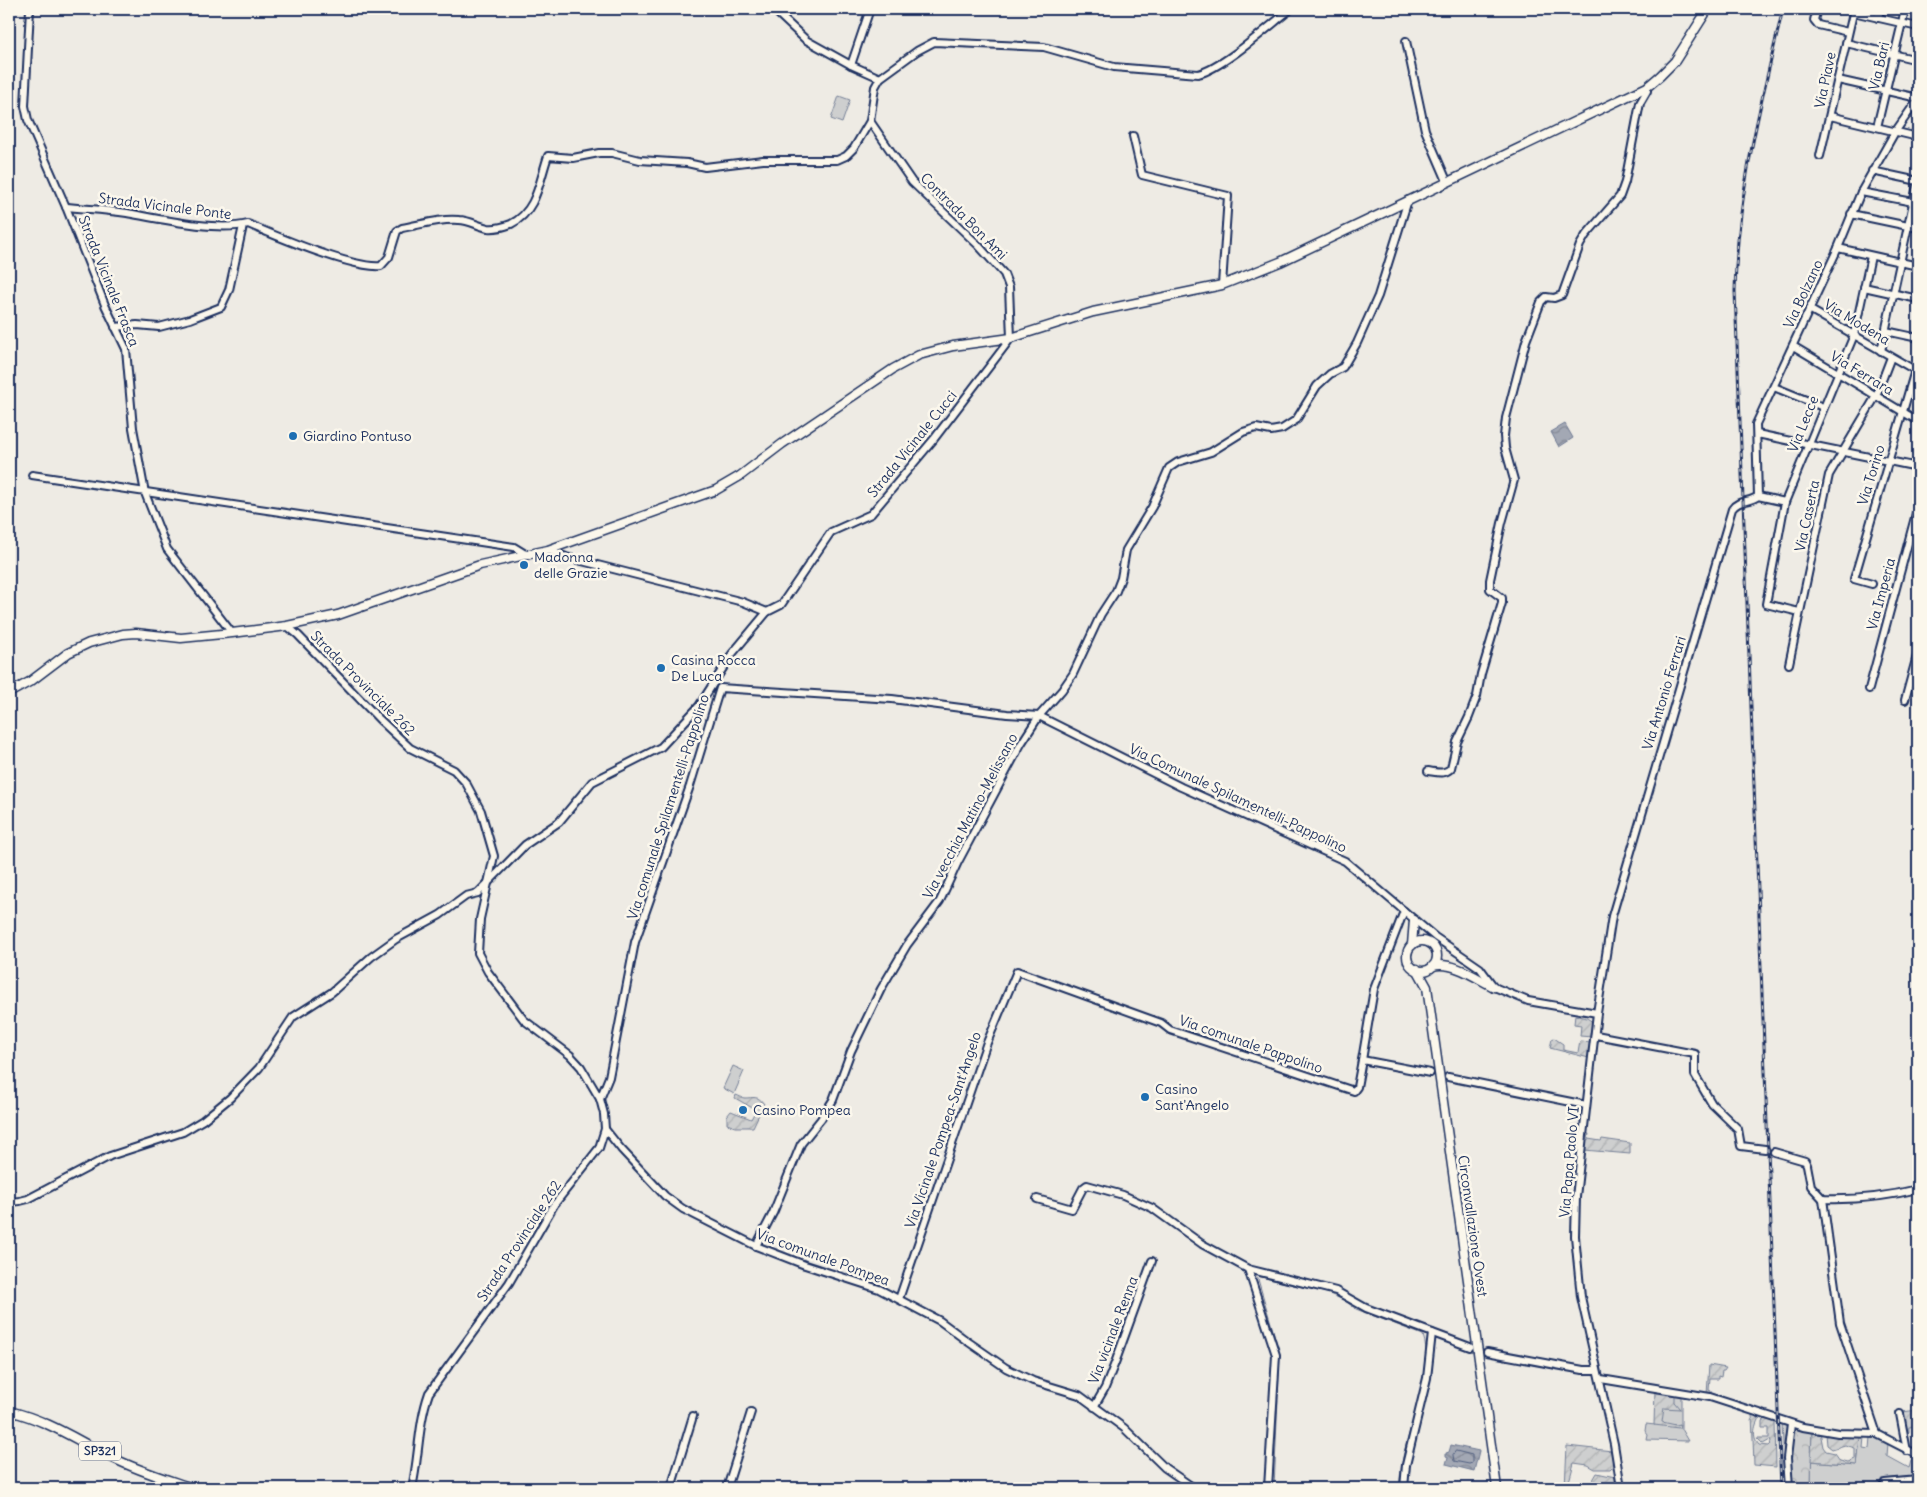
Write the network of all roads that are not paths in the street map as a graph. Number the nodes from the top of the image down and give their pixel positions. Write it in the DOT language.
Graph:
graph roads {
  1 [pos="30,9"];
  2 [pos="773,9"];
  3 [pos="870,9"];
  4 [pos="1291,9"];
  5 [pos="1708,9"];
  6 [pos="1817,9"];
  7 [pos="1880,9"];
  8 [pos="1905,10"];
  9 [pos="1853,11"];
  10 [pos="1878,18"];
  11 [pos="1901,24"];
  12 [pos="1918,27"];
  13 [pos="1848,32"];
  14 [pos="1406,41"];
  15 [pos="1846,43"];
  16 [pos="1894,54"];
  17 [pos="1918,60"];
  18 [pos="850,65"];
  19 [pos="880,78"];
  20 [pos="1838,80"];
  21 [pos="1647,87"];
  22 [pos="1885,91"];
  23 [pos="1918,99"];
  24 [pos="1830,116"];
  25 [pos="870,121"];
  26 [pos="1877,127"];
  27 [pos="1895,132"];
  28 [pos="1133,136"];
  29 [pos="1918,137"];
  30 [pos="1820,156"];
  31 [pos="1872,171"];
  32 [pos="1918,180"];
  33 [pos="1448,181"];
  34 [pos="1861,192"];
  35 [pos="1408,200"];
  36 [pos="1913,202"];
  37 [pos="66,207"];
  38 [pos="1851,214"];
  39 [pos="243,226"];
  40 [pos="1908,226"];
  41 [pos="1918,228"];
  42 [pos="1838,248"];
  43 [pos="1871,256"];
  44 [pos="1900,262"];
  45 [pos="1918,266"];
  46 [pos="1222,285"];
  47 [pos="1864,287"];
  48 [pos="1894,293"];
  49 [pos="1918,299"];
  50 [pos="1809,309"];
  51 [pos="115,327"];
  52 [pos="1886,330"];
  53 [pos="1854,335"];
  54 [pos="1011,338"];
  55 [pos="1918,338"];
  56 [pos="1793,346"];
  57 [pos="1881,351"];
  58 [pos="1890,357"];
  59 [pos="1918,360"];
  60 [pos="1917,372"];
  61 [pos="1838,373"];
  62 [pos="1774,387"];
  63 [pos="1876,396"];
  64 [pos="1823,407"];
  65 [pos="1903,412"];
  66 [pos="1918,421"];
  67 [pos="1757,434"];
  68 [pos="1808,445"];
  69 [pos="1843,452"];
  70 [pos="1888,461"];
  71 [pos="1918,467"];
  72 [pos="32,475"];
  73 [pos="145,493"];
  74 [pos="1758,496"];
  75 [pos="1785,502"];
  76 [pos="1918,506"];
  77 [pos="548,550"];
  78 [pos="527,555"];
  79 [pos="1872,584"];
  80 [pos="768,612"];
  81 [pos="1799,612"];
  82 [pos="287,626"];
  83 [pos="232,633"];
  84 [pos="1918,652"];
  85 [pos="1789,664"];
  86 [pos="1869,688"];
  87 [pos="9,693"];
  88 [pos="1905,700"];
  89 [pos="1039,716"];
  90 [pos="1428,771"];
  91 [pos="488,885"];
  92 [pos="1617,896"];
  93 [pos="1404,911"];
  94 [pos="1414,920"];
  95 [pos="1413,929"];
  96 [pos="1421,941"];
  97 [pos="1412,945"];
  98 [pos="1437,956"];
  99 [pos="1451,967"];
  100 [pos="1431,968"];
  101 [pos="1417,970"];
  102 [pos="1017,971"];
  103 [pos="1427,987"];
  104 [pos="1494,987"];
  105 [pos="1598,1013"];
  106 [pos="1596,1035"];
  107 [pos="1362,1060"];
  108 [pos="1430,1074"];
  109 [pos="1448,1076"];
  110 [pos="600,1099"];
  111 [pos="1586,1105"];
  112 [pos="605,1129"];
  113 [pos="1765,1149"];
  114 [pos="1774,1152"];
  115 [pos="1918,1189"];
  116 [pos="1037,1199"];
  117 [pos="1823,1199"];
  118 [pos="9,1202"];
  119 [pos="756,1246"];
  120 [pos="1152,1261"];
  121 [pos="1248,1270"];
  122 [pos="899,1299"];
  123 [pos="1432,1333"];
  124 [pos="1470,1347"];
  125 [pos="1487,1352"];
  126 [pos="1597,1370"];
  127 [pos="1600,1379"];
  128 [pos="1094,1407"];
  129 [pos="9,1410"];
  130 [pos="751,1412"];
  131 [pos="1900,1414"];
  132 [pos="693,1416"];
  133 [pos="1791,1424"];
  134 [pos="1877,1434"];
  135 [pos="1907,1451"];
  136 [pos="1918,1456"];
  137 [pos="1918,1480"];
  138 [pos="1885,1486"];
  139 [pos="192,1488"];
  140 [pos="412,1488"];
  141 [pos="671,1488"];
  142 [pos="728,1488"];
  143 [pos="1194,1488"];
  144 [pos="1268,1488"];
  145 [pos="1404,1488"];
  146 [pos="1497,1488"];
  147 [pos="1621,1488"];
  148 [pos="1789,1488"];
  1 -- 37 [label="street, Strada Vicinale Frasca"];
  2 -- 18 [label="street"];
  3 -- 18 [label="street"];
  4 -- 19 [label="street"];
  5 -- 21 [label="main road"];
  6 -- 13 [label="street"];
  7 -- 10 [label="street"];
  8 -- 11 [label="street, Via Bari"];
  9 -- 10 [label="street"];
  9 -- 13 [label="street, Via Piave"];
  10 -- 11 [label="street"];
  11 -- 12 [label="street"];
  11 -- 16 [label="street, Via Bari"];
  13 -- 15 [label="street, Via Piave"];
  14 -- 33 [label="street"];
  15 -- 16 [label="street"];
  15 -- 20 [label="street, Via Piave"];
  16 -- 17 [label="street"];
  16 -- 22 [label="street, Via Bari"];
  18 -- 19 [label="street"];
  19 -- 25 [label="street, Strada Vicinale Ponte"];
  20 -- 22 [label="street"];
  20 -- 24 [label="street, Via Piave"];
  21 -- 33 [label="main road"];
  21 -- 90 [label="street"];
  22 -- 23 [label="street"];
  22 -- 26 [label="street, Via Bari"];
  23 -- 27 [label="street, Via Bolzano"];
  24 -- 26 [label="street"];
  24 -- 30 [label="street, Via Piave"];
  25 -- 39 [label="street, Strada Vicinale Ponte"];
  25 -- 54 [label="street, Contrada Bon Ami"];
  26 -- 27 [label="street"];
  27 -- 29 [label="street"];
  27 -- 31 [label="street, Via Bolzano"];
  28 -- 46 [label="street"];
  31 -- 32 [label="street"];
  31 -- 34 [label="street, Via Bolzano"];
  32 -- 36 [label="street"];
  33 -- 35 [label="main road"];
  34 -- 36 [label="street"];
  34 -- 38 [label="street, Via Bolzano"];
  35 -- 46 [label="main road"];
  35 -- 89 [label="street"];
  36 -- 40 [label="street"];
  37 -- 39 [label="street, Strada Vicinale Ponte"];
  37 -- 51 [label="street, Strada Vicinale Frasca"];
  38 -- 40 [label="street"];
  38 -- 42 [label="street, Via Bolzano"];
  39 -- 51 [label="street"];
  40 -- 41 [label="street"];
  40 -- 44 [label="street"];
  42 -- 43 [label="street"];
  42 -- 50 [label="street, Via Bolzano"];
  43 -- 44 [label="street"];
  43 -- 47 [label="street, Via Lecce"];
  44 -- 45 [label="street"];
  44 -- 48 [label="street"];
  46 -- 54 [label="main road"];
  47 -- 48 [label="street"];
  47 -- 53 [label="street, Via Lecce"];
  48 -- 49 [label="street"];
  48 -- 52 [label="street"];
  50 -- 53 [label="street, Via Modena"];
  50 -- 56 [label="street, Via Bolzano"];
  51 -- 73 [label="street, Strada Vicinale Frasca"];
  52 -- 55 [label="street"];
  52 -- 57 [label="street"];
  53 -- 57 [label="street, Via Modena"];
  53 -- 61 [label="street, Via Lecce"];
  54 -- 77 [label="main road"];
  54 -- 80 [label="street, Strada Vicinale Cucci"];
  56 -- 61 [label="street, Via Ferrara"];
  56 -- 62 [label="street, Via Bolzano"];
  57 -- 58 [label="street, Via Modena"];
  58 -- 60 [label="street, Via Modena"];
  58 -- 63 [label="street, Via Caserta"];
  59 -- 60 [label="street, Via Torino"];
  60 -- 65 [label="street, Via Torino"];
  61 -- 63 [label="street, Via Ferrara"];
  61 -- 64 [label="street, Via Lecce"];
  62 -- 64 [label="street"];
  62 -- 67 [label="street, Via Bolzano"];
  63 -- 65 [label="street, Via Ferrara"];
  63 -- 69 [label="street, Via Caserta"];
  64 -- 68 [label="street, Via Lecce"];
  65 -- 66 [label="street, Via Ferrara"];
  65 -- 70 [label="street, Via Torino"];
  67 -- 68 [label="street"];
  67 -- 74 [label="street, Via Bolzano"];
  68 -- 69 [label="street"];
  68 -- 75 [label="street, Via Lecce"];
  69 -- 70 [label="street"];
  69 -- 81 [label="street, Via Caserta"];
  70 -- 71 [label="street"];
  70 -- 79 [label="street, Via Torino"];
  72 -- 73 [label="street"];
  73 -- 78 [label="street"];
  73 -- 83 [label="street, Strada Vicinale Frasca"];
  74 -- 75 [label="street"];
  74 -- 92 [label="street, Via Antonio Ferrari"];
  75 -- 81 [label="street, Via Lecce"];
  76 -- 86 [label="street, Via Imperia"];
  77 -- 78 [label="main road"];
  77 -- 80 [label="street"];
  78 -- 82 [label="main road"];
  80 -- 91 [label="street, Strada Vicinale Cucci"];
  81 -- 85 [label="street, Via Caserta"];
  82 -- 83 [label="main road"];
  82 -- 91 [label="street, Strada Provinciale 262"];
  83 -- 87 [label="main road"];
  84 -- 88 [label="street"];
  89 -- 93 [label="street, Via Comunale Spilamentelli-Pappolino"];
  89 -- 110 [label="street, Via comunale Spilamentelli-Pappolino"];
  89 -- 119 [label="street, Via vecchia Matino-Melissano"];
  91 -- 110 [label="street, Strada Provinciale 262"];
  91 -- 118 [label="street"];
  92 -- 105 [label="street, Via Papa Paolo VI"];
  93 -- 94 [label="street, Via Comunale Spilamentelli-Pappolino"];
  93 -- 107 [label="street"];
  94 -- 95 [label="main road"];
  94 -- 104 [label="street"];
  95 -- 96 [label="main road"];
  95 -- 97 [label="main road"];
  96 -- 97 [label="main road"];
  96 -- 98 [label="main road"];
  97 -- 101 [label="main road"];
  98 -- 99 [label="main road"];
  98 -- 100 [label="main road"];
  99 -- 100 [label="main road"];
  99 -- 104 [label="main road"];
  100 -- 101 [label="main road"];
  100 -- 103 [label="main road"];
  101 -- 103 [label="main road, Circonvallazione Ovest"];
  102 -- 107 [label="street, Via comunale Pappolino"];
  102 -- 122 [label="street, Via Vicinale Pompea-Sant'Angelo"];
  103 -- 146 [label="main road, Circonvallazione Ovest"];
  104 -- 105 [label="street"];
  105 -- 106 [label="street, Via Papa Paolo VI"];
  106 -- 111 [label="street, Via Papa Paolo VI"];
  106 -- 113 [label="street"];
  107 -- 108 [label="street"];
  109 -- 111 [label="street"];
  110 -- 112 [label="street, Strada Provinciale 262"];
  111 -- 126 [label="street, Via Papa Paolo VI"];
  112 -- 119 [label="street, Via comunale Pompea"];
  112 -- 140 [label="street, Strada Provinciale 262"];
  114 -- 117 [label="street"];
  115 -- 117 [label="street"];
  116 -- 121 [label="street"];
  117 -- 134 [label="street"];
  119 -- 122 [label="street, Via comunale Pompea"];
  120 -- 128 [label="street, Via vicinale Renna"];
  121 -- 123 [label="street"];
  121 -- 144 [label="street"];
  122 -- 128 [label="street, Via comunale Pompea"];
  123 -- 124 [label="street"];
  123 -- 145 [label="street"];
  125 -- 126 [label="street"];
  126 -- 127 [label="street, Via Papa Paolo VI"];
  127 -- 133 [label="street"];
  127 -- 147 [label="street, Via Papa Paolo VI"];
  128 -- 143 [label="street, Via comunale Pompea"];
  129 -- 139 [label="main road, SP321"];
  130 -- 142 [label="street"];
  131 -- 135 [label="street"];
  132 -- 141 [label="street"];
  133 -- 134 [label="street"];
  133 -- 148 [label="street"];
  134 -- 135 [label="street"];
  135 -- 136 [label="street"];
  137 -- 138 [label="street"];
}
